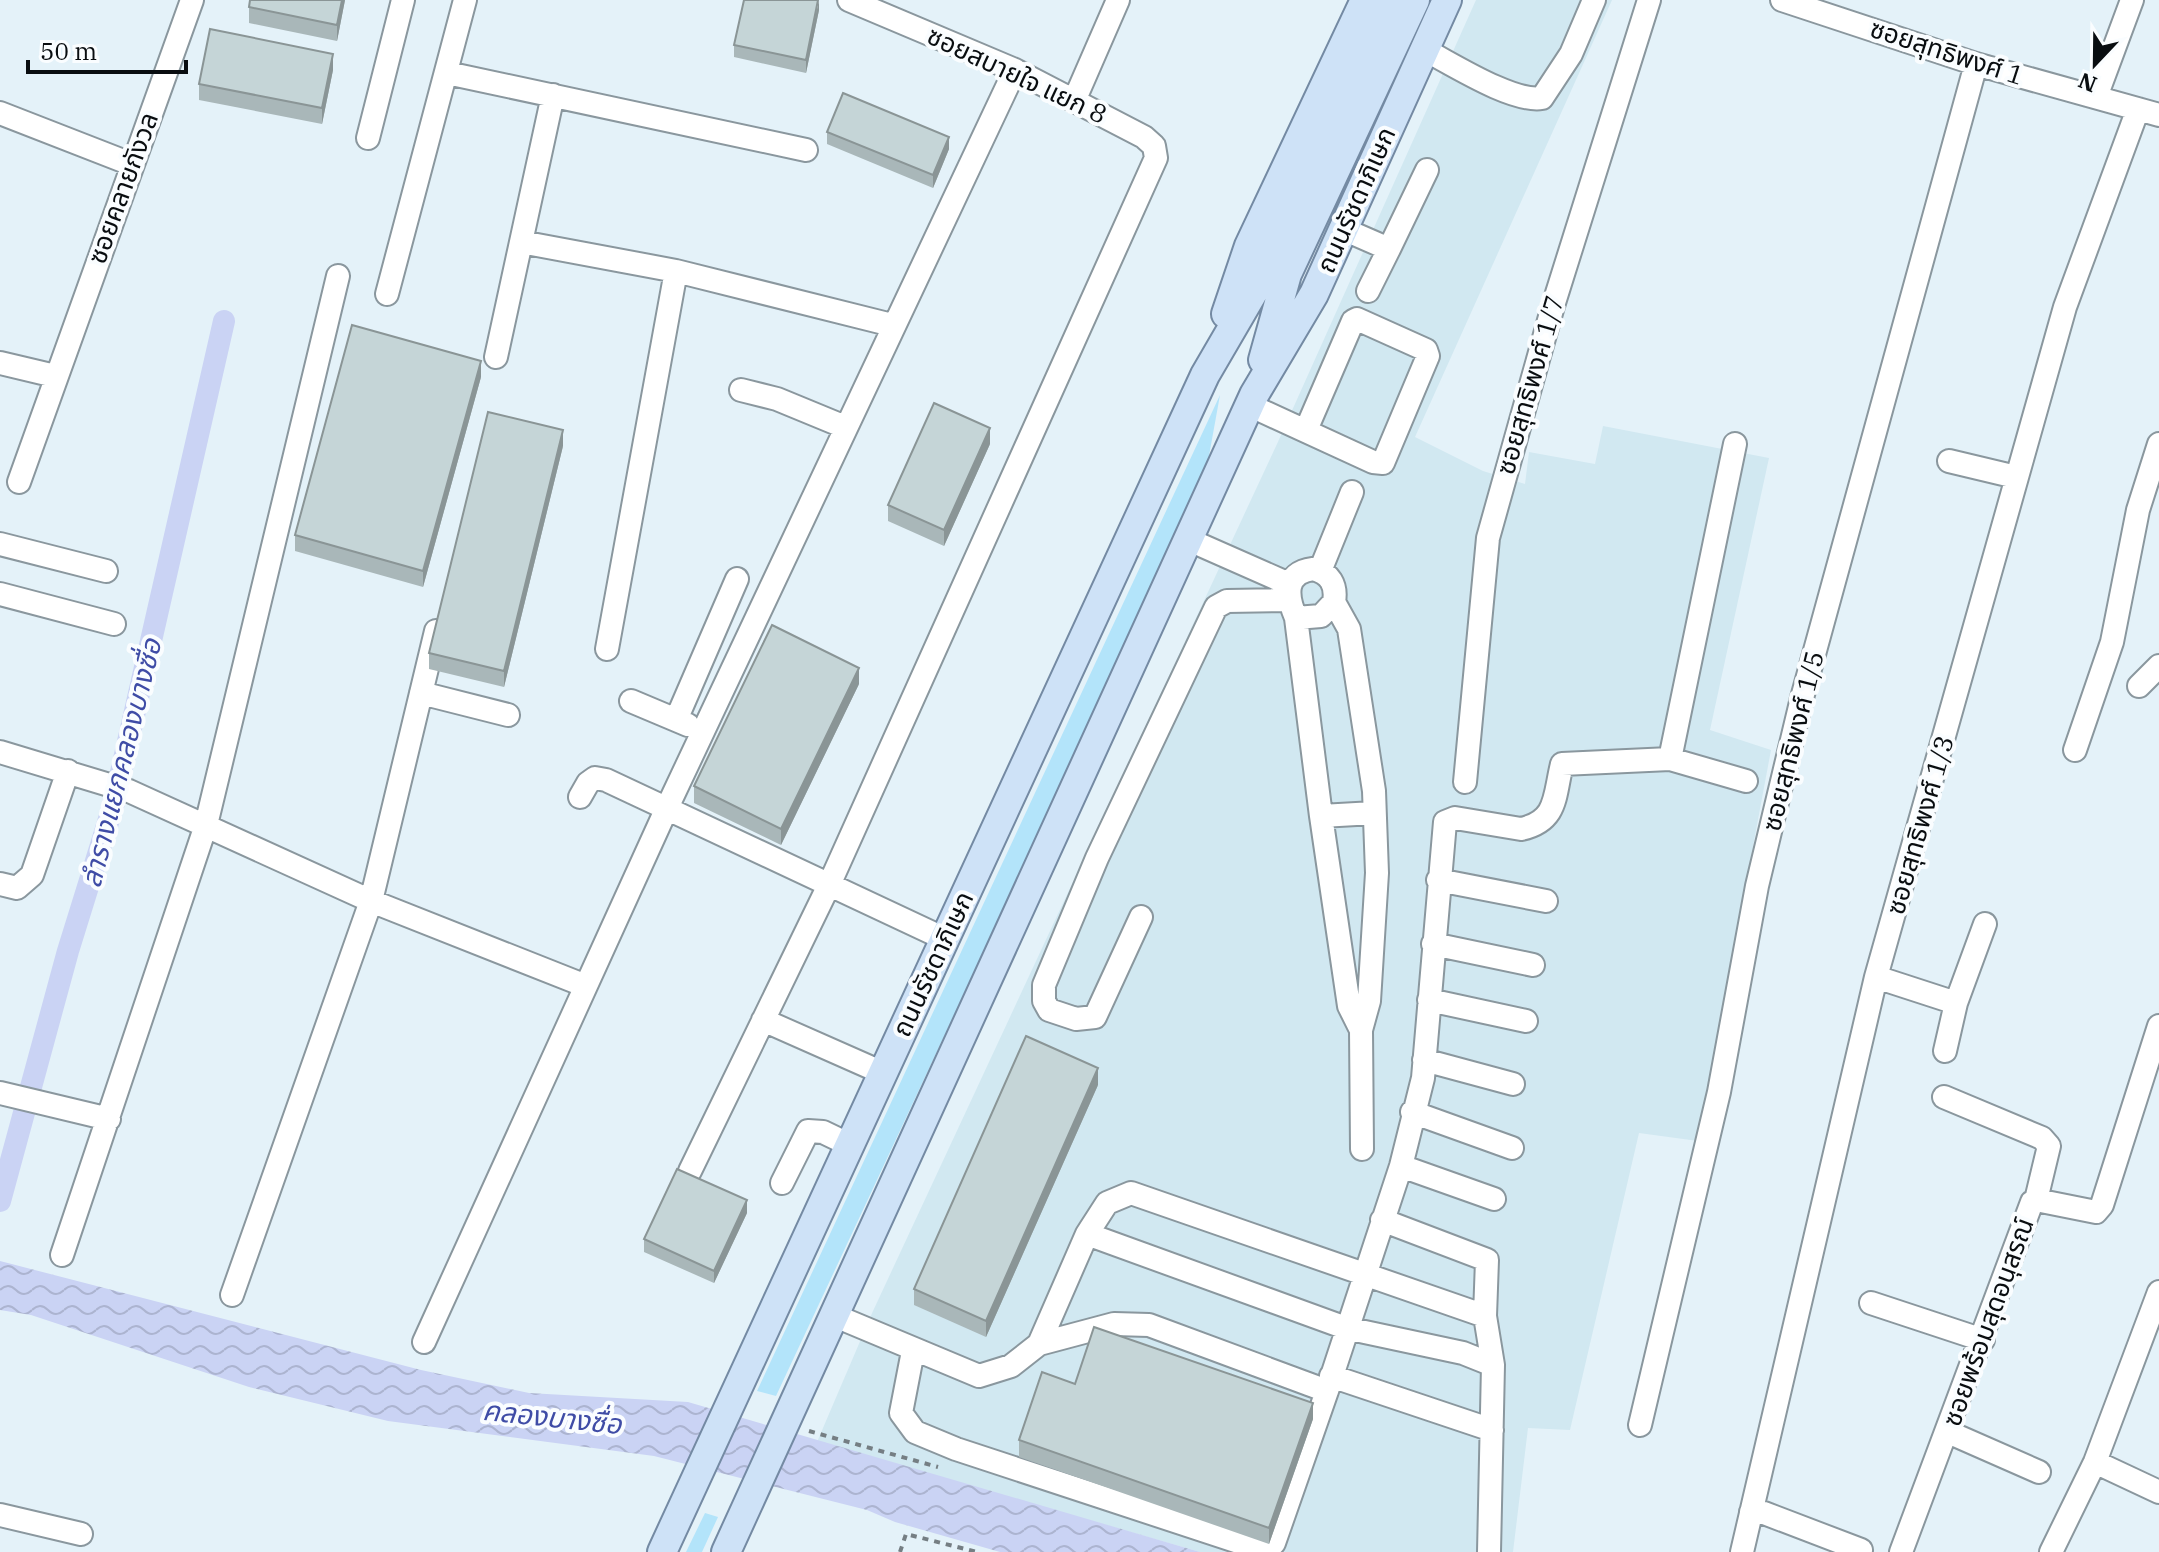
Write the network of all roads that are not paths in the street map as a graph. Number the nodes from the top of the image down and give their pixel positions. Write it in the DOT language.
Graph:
graph roads {
  1 [pos="192,0"];
  2 [pos="403,0"];
  3 [pos="465,0"];
  4 [pos="849,0"];
  5 [pos="1118,0"];
  6 [pos="1365,0"];
  7 [pos="1391,0"];
  8 [pos="1415,0"];
  9 [pos="1447,0"];
  10 [pos="1594,0"];
  11 [pos="1649,0"];
  12 [pos="1782,0"];
  13 [pos="2132,0"];
  14 [pos="1425,50"];
  15 [pos="1976,64"];
  16 [pos="1015,70"];
  17 [pos="447,73"];
  18 [pos="553,95"];
  19 [pos="2096,97"];
  20 [pos="1074,101"];
  21 [pos="2149,112"];
  22 [pos="0,113"];
  23 [pos="368,138"];
  24 [pos="806,150"];
  25 [pos="131,164"];
  26 [pos="1427,170"];
  27 [pos="1343,229"];
  28 [pos="521,242"];
  29 [pos="1389,249"];
  30 [pos="676,271"];
  31 [pos="338,276"];
  32 [pos="1368,291"];
  33 [pos="387,294"];
  34 [pos="892,325"];
  35 [pos="496,357"];
  36 [pos="0,363"];
  37 [pos="1205,375"];
  38 [pos="55,376"];
  39 [pos="741,390"];
  40 [pos="1251,400"];
  41 [pos="845,427"];
  42 [pos="1306,430"];
  43 [pos="1735,444"];
  44 [pos="2159,444"];
  45 [pos="1949,461"];
  46 [pos="2016,477"];
  47 [pos="19,482"];
  48 [pos="1352,492"];
  49 [pos="2148,511"];
  50 [pos="1187,539"];
  51 [pos="0,544"];
  52 [pos="106,571"];
  53 [pos="1320,571"];
  54 [pos="737,579"];
  55 [pos="0,594"];
  56 [pos="1291,601"];
  57 [pos="1334,602"];
  58 [pos="443,603"];
  59 [pos="114,624"];
  60 [pos="607,649"];
  61 [pos="2159,666"];
  62 [pos="2139,686"];
  63 [pos="421,693"];
  64 [pos="631,701"];
  65 [pos="508,715"];
  66 [pos="676,720"];
  67 [pos="703,731"];
  68 [pos="2075,750"];
  69 [pos="0,752"];
  70 [pos="1670,759"];
  71 [pos="68,771"];
  72 [pos="1746,781"];
  73 [pos="1465,782"];
  74 [pos="580,797"];
  75 [pos="666,810"];
  76 [pos="1374,813"];
  77 [pos="1321,816"];
  78 [pos="206,825"];
  79 [pos="1438,880"];
  80 [pos="0,884"];
  81 [pos="829,885"];
  82 [pos="371,901"];
  83 [pos="1546,901"];
  84 [pos="1141,917"];
  85 [pos="1985,924"];
  86 [pos="945,939"];
  87 [pos="1433,944"];
  88 [pos="1533,965"];
  89 [pos="1876,977"];
  90 [pos="586,986"];
  91 [pos="1429,1000"];
  92 [pos="1956,1003"];
  93 [pos="763,1020"];
  94 [pos="1526,1021"];
  95 [pos="2159,1026"];
  96 [pos="1361,1030"];
  97 [pos="1945,1051"];
  98 [pos="1424,1060"];
  99 [pos="883,1073"];
  100 [pos="1513,1084"];
  101 [pos="0,1093"];
  102 [pos="1944,1097"];
  103 [pos="1412,1112"];
  104 [pos="109,1119"];
  105 [pos="850,1145"];
  106 [pos="1512,1148"];
  107 [pos="1362,1149"];
  108 [pos="1401,1166"];
  109 [pos="690,1171"];
  110 [pos="782,1183"];
  111 [pos="1494,1199"];
  112 [pos="2036,1200"];
  113 [pos="1382,1220"];
  114 [pos="1087,1234"];
  115 [pos="62,1255"];
  116 [pos="1365,1272"];
  117 [pos="2159,1292"];
  118 [pos="232,1295"];
  119 [pos="1871,1303"];
  120 [pos="833,1315"];
  121 [pos="1485,1316"];
  122 [pos="1346,1328"];
  123 [pos="2152,1336"];
  124 [pos="1983,1340"];
  125 [pos="424,1342"];
  126 [pos="1039,1344"];
  127 [pos="913,1351"];
  128 [pos="1493,1365"];
  129 [pos="1329,1384"];
  130 [pos="1640,1425"];
  131 [pos="1492,1430"];
  132 [pos="1948,1432"];
  133 [pos="2095,1462"];
  134 [pos="2039,1472"];
  135 [pos="2159,1492"];
  136 [pos="1751,1512"];
  137 [pos="0,1515"];
  138 [pos="81,1534"];
  139 [pos="668,1540"];
  140 [pos="727,1550"];
  141 [pos="1861,1550"];
  142 [pos="1489,1552"];
  143 [pos="1742,1552"];
  144 [pos="1901,1552"];
  145 [pos="2051,1552"];
  1 -- 25 [label="street, ซอยคลายกังวล"];
  2 -- 23 [label="street"];
  3 -- 17 [label="street"];
  4 -- 16 [label="street, ซอยสบายใจ แยก 8"];
  5 -- 20 [label="street"];
  6 -- 37 [label="main road, ถนนรัชดาภิเษก"];
  7 -- 37 [label="main road, ถนนรัชดาภิเษก"];
  8 -- 40 [label="main road, ถนนรัชดาภิเษก"];
  9 -- 14 [label="main road, ถนนรัชดาภิเษก"];
  10 -- 14 [label="street"];
  11 -- 73 [label="street, ซอยสุทธิพงศ์ 1/7"];
  12 -- 15 [label="street, ซอยสุทธิพงศ์ 1"];
  13 -- 19 [label="street"];
  14 -- 27 [label="main road, ถนนรัชดาภิเษก"];
  15 -- 19 [label="street, ซอยสุทธิพงศ์ 1"];
  15 -- 130 [label="street, ซอยสุทธิพงศ์ 1/5"];
  16 -- 20 [label="street, ซอยสบายใจ แยก 8"];
  16 -- 34 [label="street"];
  17 -- 18 [label="street"];
  17 -- 33 [label="street"];
  18 -- 24 [label="street"];
  18 -- 28 [label="street"];
  19 -- 21 [label="street, ซอยสุทธิพงศ์ 1"];
  20 -- 81 [label="street, ซอยสบายใจ แยก 8"];
  21 -- 46 [label="street, ซอยสุทธิพงศ์ 1/3"];
  22 -- 25 [label="street"];
  25 -- 38 [label="street, ซอยคลายกังวล"];
  26 -- 29 [label="street"];
  27 -- 29 [label="street"];
  27 -- 40 [label="main road, ถนนรัชดาภิเษก"];
  28 -- 30 [label="street"];
  28 -- 35 [label="street"];
  29 -- 32 [label="street"];
  30 -- 34 [label="street"];
  30 -- 60 [label="street"];
  31 -- 78 [label="street"];
  34 -- 41 [label="street"];
  36 -- 38 [label="street"];
  37 -- 86 [label="main road, ถนนรัชดาภิเษก"];
  38 -- 47 [label="street, ซอยคลายกังวล"];
  39 -- 41 [label="street"];
  40 -- 42 [label="street"];
  40 -- 50 [label="main road, ถนนรัชดาภิเษก"];
  41 -- 67 [label="street"];
  42 -- 42 [label="street"];
  43 -- 70 [label="street"];
  44 -- 49 [label="street"];
  45 -- 46 [label="street"];
  46 -- 89 [label="street, ซอยสุทธิพงศ์ 1/3"];
  48 -- 53 [label="street"];
  49 -- 68 [label="street"];
  50 -- 56 [label="street"];
  50 -- 120 [label="main road, ถนนรัชดาภิเษก"];
  51 -- 52 [label="street"];
  53 -- 56 [label="street"];
  53 -- 57 [label="street"];
  54 -- 66 [label="street"];
  55 -- 59 [label="street"];
  56 -- 57 [label="street"];
  56 -- 77 [label="street"];
  56 -- 84 [label="street"];
  57 -- 76 [label="street"];
  58 -- 63 [label="street"];
  61 -- 62 [label="street"];
  63 -- 65 [label="street"];
  63 -- 82 [label="street"];
  64 -- 66 [label="street"];
  66 -- 67 [label="street"];
  67 -- 75 [label="street"];
  69 -- 71 [label="street"];
  70 -- 72 [label="street"];
  70 -- 79 [label="street"];
  71 -- 78 [label="street"];
  71 -- 80 [label="street"];
  74 -- 75 [label="street"];
  75 -- 81 [label="street"];
  75 -- 90 [label="street"];
  76 -- 77 [label="street"];
  76 -- 96 [label="street"];
  77 -- 96 [label="street"];
  78 -- 82 [label="street"];
  78 -- 104 [label="street"];
  79 -- 83 [label="street"];
  79 -- 87 [label="street"];
  81 -- 86 [label="street"];
  81 -- 93 [label="street"];
  82 -- 90 [label="street"];
  82 -- 118 [label="street"];
  85 -- 92 [label="street"];
  86 -- 99 [label="main road, ถนนรัชดาภิเษก"];
  87 -- 88 [label="street"];
  87 -- 91 [label="street"];
  89 -- 92 [label="street"];
  89 -- 136 [label="street, ซอยสุทธิพงศ์ 1/3"];
  90 -- 125 [label="street"];
  91 -- 94 [label="street"];
  91 -- 98 [label="street"];
  92 -- 97 [label="street"];
  93 -- 99 [label="street"];
  93 -- 109 [label="street"];
  95 -- 112 [label="street, ซอยพร้อมสุดอนุสรณ์"];
  96 -- 107 [label="street"];
  98 -- 100 [label="street"];
  98 -- 103 [label="street"];
  99 -- 105 [label="main road, ถนนรัชดาภิเษก"];
  101 -- 104 [label="street"];
  102 -- 112 [label="street"];
  103 -- 106 [label="street"];
  103 -- 108 [label="street"];
  104 -- 115 [label="street"];
  105 -- 110 [label="street"];
  105 -- 139 [label="main road, ถนนรัชดาภิเษก"];
  108 -- 111 [label="street"];
  108 -- 113 [label="street"];
  112 -- 124 [label="street, ซอยพร้อมสุดอนุสรณ์"];
  113 -- 116 [label="street"];
  113 -- 121 [label="street"];
  114 -- 116 [label="street"];
  114 -- 122 [label="street"];
  114 -- 126 [label="street"];
  116 -- 121 [label="street"];
  116 -- 122 [label="street"];
  117 -- 123 [label="street"];
  119 -- 124 [label="street"];
  120 -- 127 [label="street"];
  120 -- 140 [label="main road, ถนนรัชดาภิเษก"];
  121 -- 128 [label="street"];
  122 -- 128 [label="street"];
  122 -- 129 [label="street"];
  123 -- 133 [label="street"];
  124 -- 132 [label="street, ซอยพร้อมสุดอนุสรณ์"];
  126 -- 127 [label="street"];
  126 -- 129 [label="street"];
  127 -- 129 [label="street"];
  128 -- 131 [label="street"];
  129 -- 131 [label="street"];
  131 -- 142 [label="street"];
  132 -- 134 [label="street"];
  132 -- 144 [label="street, ซอยพร้อมสุดอนุสรณ์"];
  133 -- 135 [label="street"];
  133 -- 145 [label="street"];
  136 -- 141 [label="street"];
  136 -- 143 [label="street, ซอยสุทธิพงศ์ 1/3"];
  137 -- 138 [label="street"];
}
